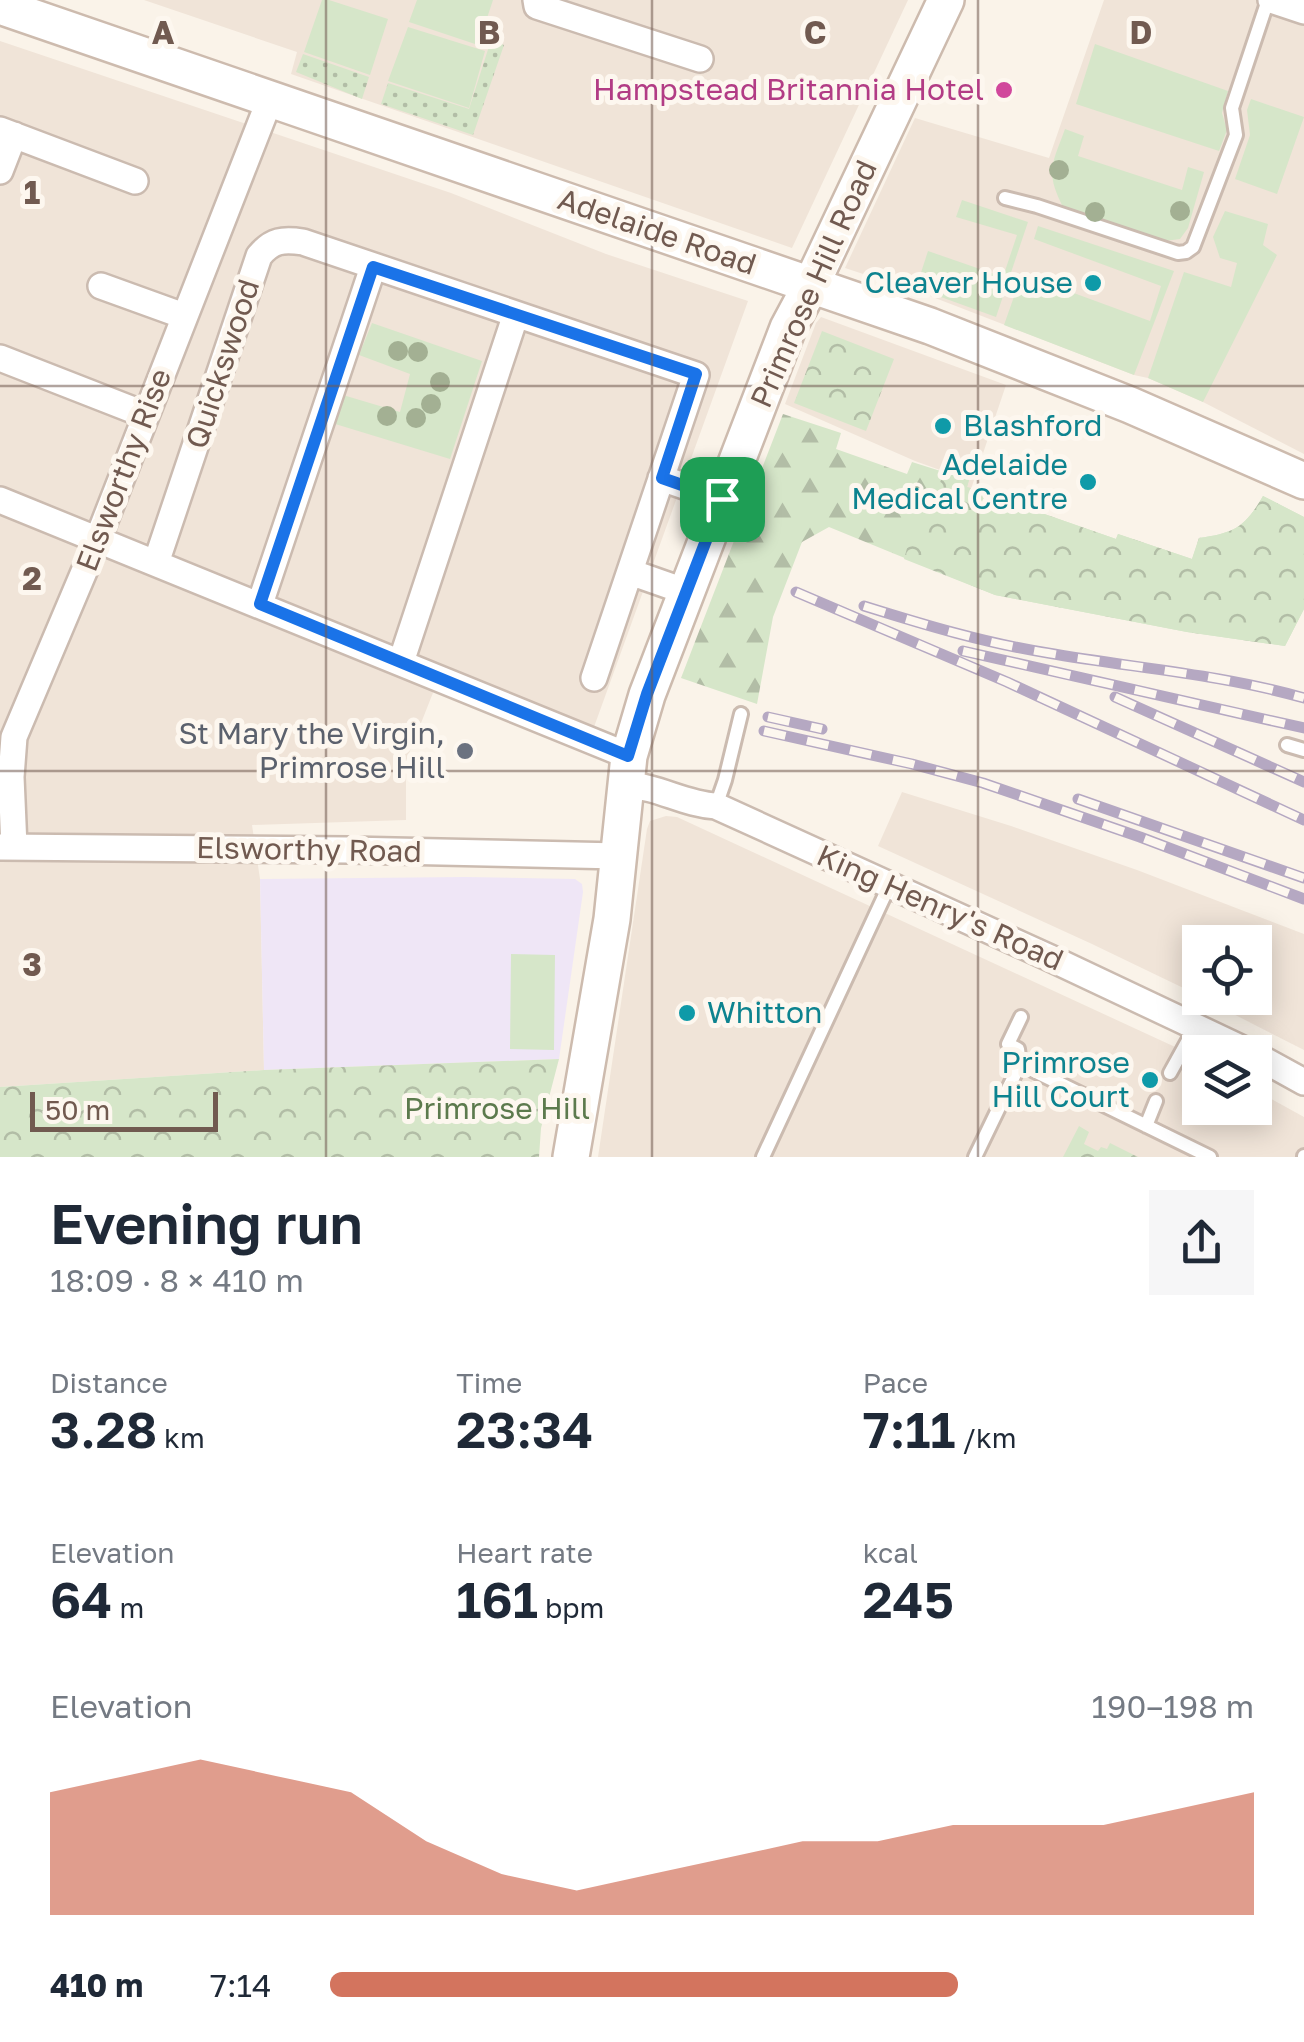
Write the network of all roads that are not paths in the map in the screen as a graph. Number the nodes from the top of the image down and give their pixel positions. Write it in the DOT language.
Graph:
graph roads {
  1 [pos="536,0"];
  2 [pos="946,0"];
  3 [pos="1270,0"];
  4 [pos="0,6"];
  5 [pos="1304,11"];
  6 [pos="700,59"];
  7 [pos="270,98"];
  8 [pos="7,133"];
  9 [pos="0,172"];
  10 [pos="135,181"];
  11 [pos="1005,198"];
  12 [pos="373,267"];
  13 [pos="101,286"];
  14 [pos="811,286"];
  15 [pos="516,314"];
  16 [pos="184,316"];
  17 [pos="0,358"];
  18 [pos="146,415"];
  19 [pos="662,478"];
  20 [pos="1304,481"];
  21 [pos="722,499"];
  22 [pos="0,500"];
  23 [pos="97,540"];
  24 [pos="156,563"];
  25 [pos="630,572"];
  26 [pos="686,592"];
  27 [pos="260,604"];
  28 [pos="401,662"];
  29 [pos="594,678"];
  30 [pos="741,714"];
  31 [pos="1287,746"];
  32 [pos="1304,750"];
  33 [pos="627,770"];
  34 [pos="716,806"];
  35 [pos="7,847"];
  36 [pos="619,856"];
  37 [pos="888,886"];
  38 [pos="1021,1017"];
  39 [pos="1196,1026"];
  40 [pos="1214,1035"];
  41 [pos="1020,1064"];
  42 [pos="1272,1065"];
  43 [pos="1170,1073"];
  44 [pos="1304,1082"];
  45 [pos="1156,1100"];
  46 [pos="1146,1126"];
  47 [pos="571,1157"];
  48 [pos="764,1157"];
  49 [pos="975,1157"];
  50 [pos="1210,1157"];
  1 -- 6 [label="street"];
  2 -- 14 [label="main road, Primrose Hill Road"];
  3 -- 5 [label="street"];
  3 -- 11 [label="lane"];
  4 -- 7 [label="main road, Adelaide Road"];
  7 -- 14 [label="main road, Adelaide Road"];
  7 -- 16 [label="street, Elsworthy Rise"];
  8 -- 9 [label="street"];
  8 -- 10 [label="street"];
  12 -- 15 [label="street, Quickswood"];
  12 -- 24 [label="street, Quickswood"];
  12 -- 27 [label="street"];
  13 -- 16 [label="street"];
  14 -- 20 [label="main road, Adelaide Road"];
  14 -- 21 [label="main road, Primrose Hill Road"];
  15 -- 19 [label="street, Quickswood"];
  15 -- 28 [label="street"];
  16 -- 18 [label="street, Elsworthy Rise"];
  17 -- 18 [label="street"];
  18 -- 23 [label="street, Elsworthy Rise"];
  19 -- 21 [label="street"];
  19 -- 25 [label="street"];
  21 -- 26 [label="main road, Primrose Hill Road"];
  22 -- 23 [label="street, King Henry's Road"];
  23 -- 24 [label="street, King Henry's Road"];
  23 -- 35 [label="street, Elsworthy Rise"];
  24 -- 27 [label="street, King Henry's Road"];
  25 -- 26 [label="street"];
  25 -- 29 [label="street"];
  26 -- 33 [label="main road, Primrose Hill Road"];
  27 -- 28 [label="street, King Henry's Road"];
  28 -- 33 [label="street, King Henry's Road"];
  30 -- 34 [label="lane"];
  31 -- 32 [label="lane"];
  33 -- 34 [label="street, King Henry's Road"];
  33 -- 36 [label="main road, Primrose Hill Road"];
  34 -- 37 [label="street, King Henry's Road"];
  35 -- 36 [label="street, Elsworthy Road"];
  36 -- 47 [label="main road, Primrose Hill Road"];
  37 -- 39 [label="street, King Henry's Road"];
  37 -- 48 [label="lane"];
  38 -- 41 [label="lane"];
  39 -- 40 [label="street, King Henry's Road"];
  39 -- 43 [label="lane"];
  41 -- 46 [label="lane"];
  41 -- 49 [label="lane"];
  42 -- 44 [label="street, King Henry's Road"];
  45 -- 46 [label="lane"];
  46 -- 50 [label="lane"];
}
